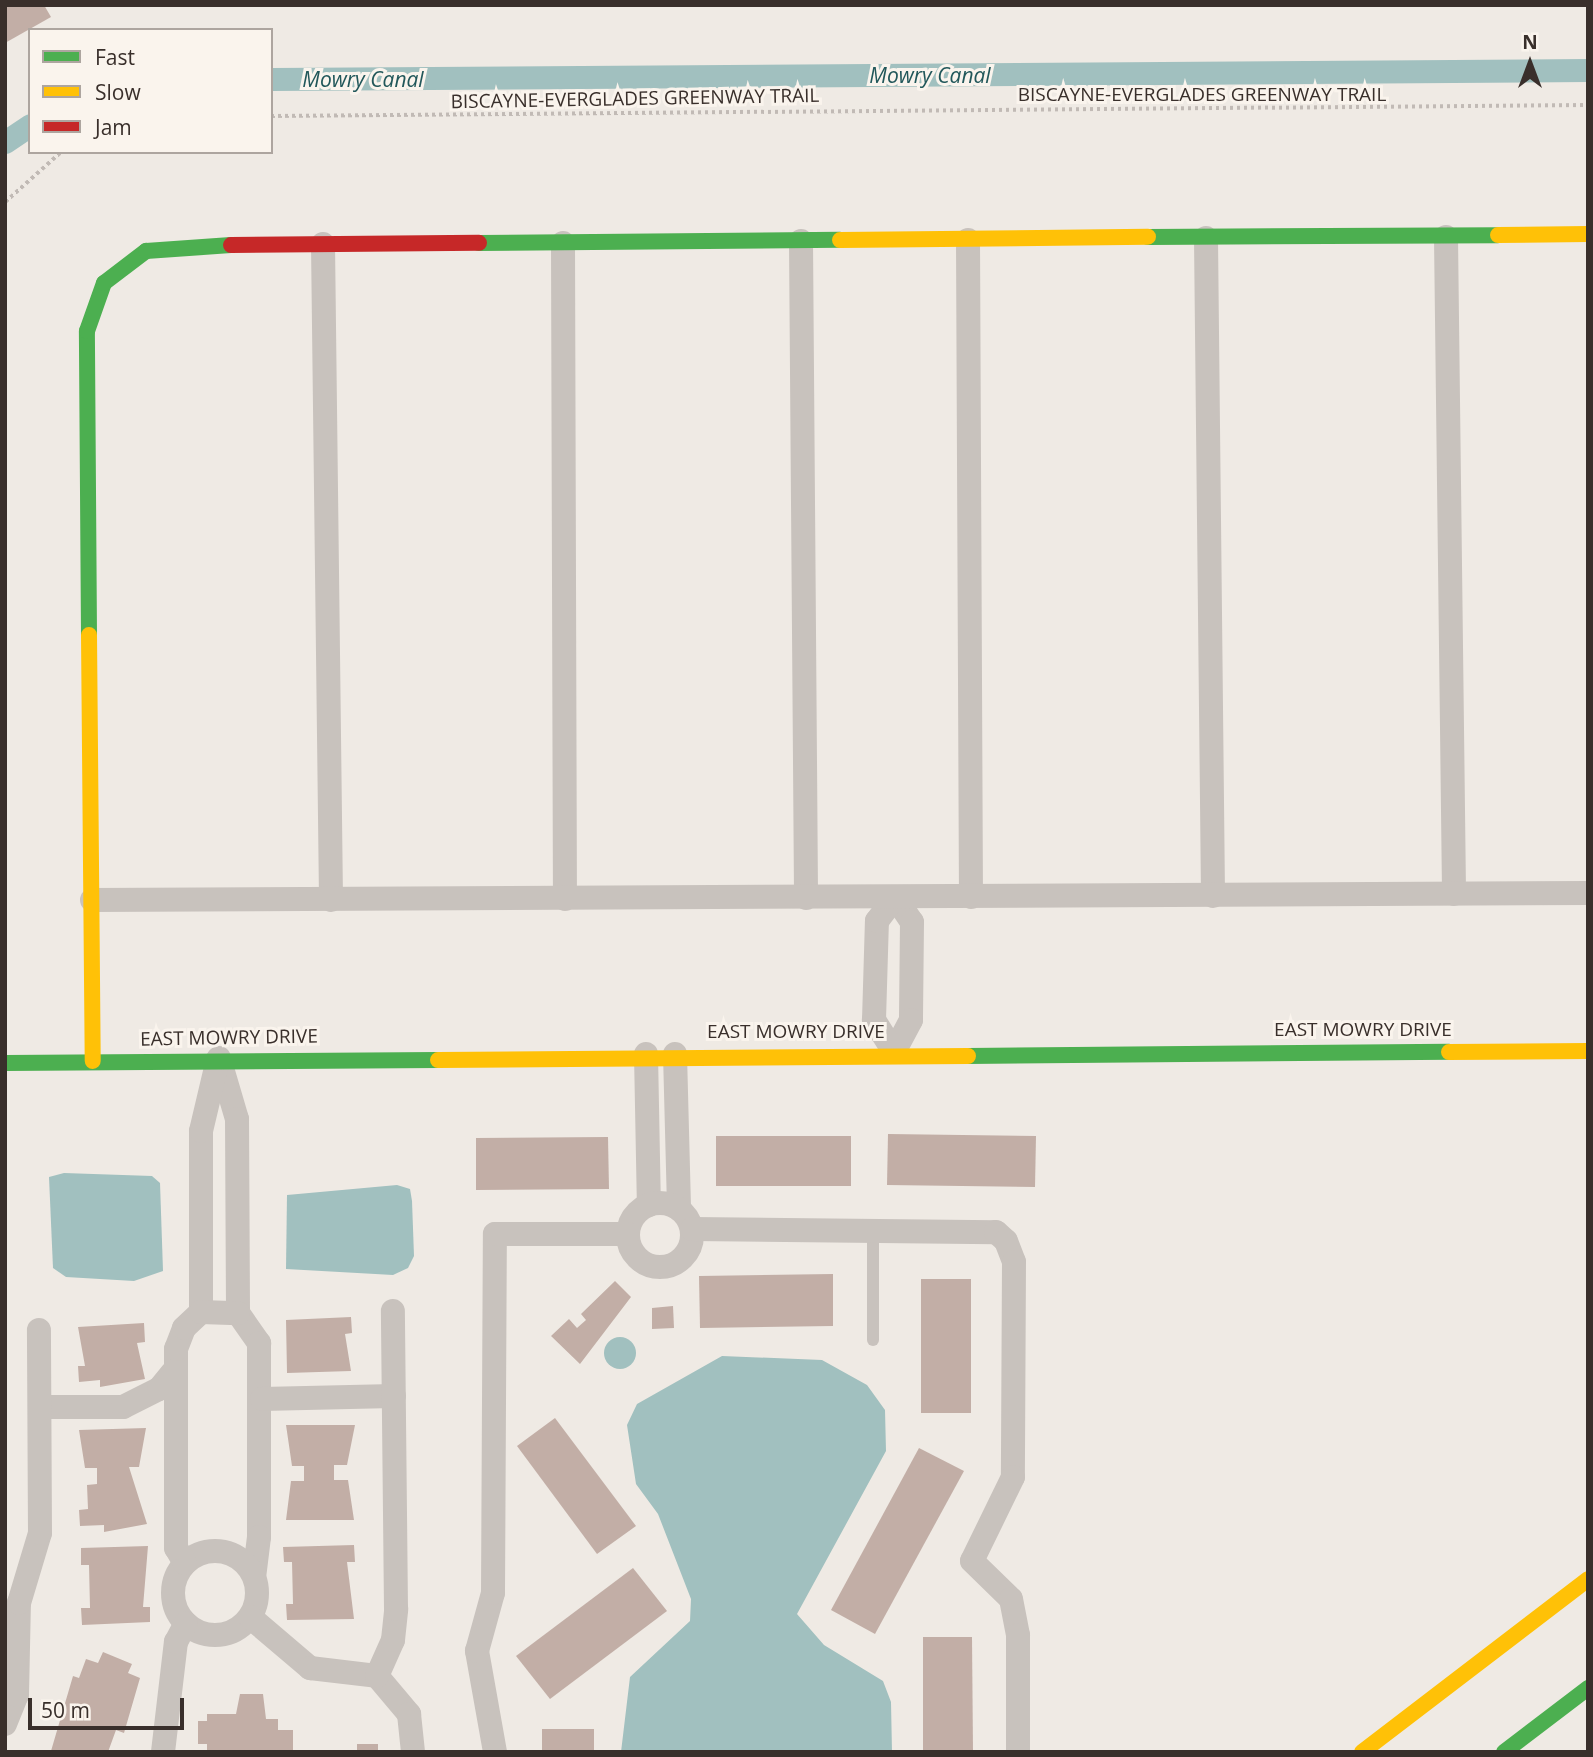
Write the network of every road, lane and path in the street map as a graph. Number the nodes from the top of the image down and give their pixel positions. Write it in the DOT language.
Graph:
graph roads {
  1 [pos="1588,105"];
  2 [pos="273,117"];
  3 [pos="59,154"];
  4 [pos="5,202"];
  5 [pos="1588,234"];
  6 [pos="1446,237"];
  7 [pos="1206,238"];
  8 [pos="968,240"];
  9 [pos="802,241"];
  10 [pos="563,243"];
  11 [pos="323,244"];
  12 [pos="1588,893"];
  13 [pos="1454,894"];
  14 [pos="1213,895"];
  15 [pos="895,897"];
  16 [pos="971,897"];
  17 [pos="806,898"];
  18 [pos="565,899"];
  19 [pos="92,900"];
  20 [pos="331,900"];
  21 [pos="875,974"];
  22 [pos="912,974"];
  23 [pos="1588,1051"];
  24 [pos="894,1052"];
  25 [pos="646,1054"];
  26 [pos="675,1054"];
  27 [pos="219,1058"];
  28 [pos="93,1061"];
  29 [pos="5,1063"];
  30 [pos="649,1205"];
  31 [pos="686,1219"];
  32 [pos="873,1232"];
  33 [pos="628,1234"];
  34 [pos="393,1311"];
  35 [pos="201,1312"];
  36 [pos="238,1313"];
  37 [pos="39,1330"];
  38 [pos="873,1340"];
  39 [pos="172,1373"];
  40 [pos="394,1396"];
  41 [pos="262,1399"];
  42 [pos="40,1407"];
  43 [pos="185,1563"];
  44 [pos="254,1575"];
  45 [pos="1588,1579"];
  46 [pos="250,1617"];
  47 [pos="186,1623"];
  48 [pos="377,1676"];
  49 [pos="1588,1688"];
  50 [pos="5,1724"];
  51 [pos="163,1752"];
  52 [pos="413,1752"];
  53 [pos="495,1752"];
  54 [pos="1018,1752"];
  55 [pos="1362,1752"];
  56 [pos="1504,1752"];
  1 -- 2 [label="path, BISCAYNE-EVERGLADES GREENWAY TRAIL"];
  3 -- 4 [label="path"];
  5 -- 6 [label="main road"];
  6 -- 7 [label="main road"];
  6 -- 13 [label="street"];
  7 -- 8 [label="main road"];
  7 -- 14 [label="street"];
  8 -- 9 [label="main road"];
  8 -- 16 [label="street"];
  9 -- 10 [label="main road"];
  9 -- 17 [label="street"];
  10 -- 11 [label="main road"];
  10 -- 18 [label="street"];
  11 -- 19 [label="main road"];
  11 -- 20 [label="street"];
  12 -- 13 [label="street"];
  13 -- 14 [label="street"];
  14 -- 16 [label="street"];
  15 -- 16 [label="street"];
  15 -- 17 [label="street"];
  15 -- 21 [label="street"];
  15 -- 22 [label="street"];
  17 -- 18 [label="street"];
  18 -- 20 [label="street"];
  19 -- 20 [label="street"];
  19 -- 28 [label="main road"];
  21 -- 22 [label="street"];
  21 -- 24 [label="street"];
  22 -- 24 [label="street"];
  23 -- 24 [label="main road, EAST MOWRY DRIVE"];
  24 -- 26 [label="main road, EAST MOWRY DRIVE"];
  25 -- 26 [label="main road, EAST MOWRY DRIVE"];
  25 -- 27 [label="main road, EAST MOWRY DRIVE"];
  25 -- 30 [label="street"];
  26 -- 31 [label="street"];
  27 -- 28 [label="main road, EAST MOWRY DRIVE"];
  27 -- 35 [label="street"];
  27 -- 36 [label="street"];
  28 -- 29 [label="main road, EAST MOWRY DRIVE"];
  30 -- 31 [label="street"];
  30 -- 33 [label="street"];
  31 -- 32 [label="street"];
  31 -- 33 [label="street"];
  32 -- 38 [label="lane"];
  32 -- 54 [label="street"];
  33 -- 53 [label="street"];
  34 -- 40 [label="street"];
  35 -- 36 [label="street"];
  35 -- 39 [label="street"];
  36 -- 41 [label="street"];
  37 -- 42 [label="street"];
  39 -- 42 [label="street"];
  39 -- 43 [label="street"];
  40 -- 41 [label="street"];
  40 -- 48 [label="street"];
  41 -- 44 [label="street"];
  42 -- 50 [label="street"];
  43 -- 44 [label="street"];
  43 -- 47 [label="street"];
  44 -- 46 [label="street"];
  45 -- 55 [label="main road"];
  46 -- 47 [label="street"];
  46 -- 48 [label="street"];
  47 -- 51 [label="street"];
  48 -- 52 [label="street"];
  49 -- 56 [label="main road"];
}
